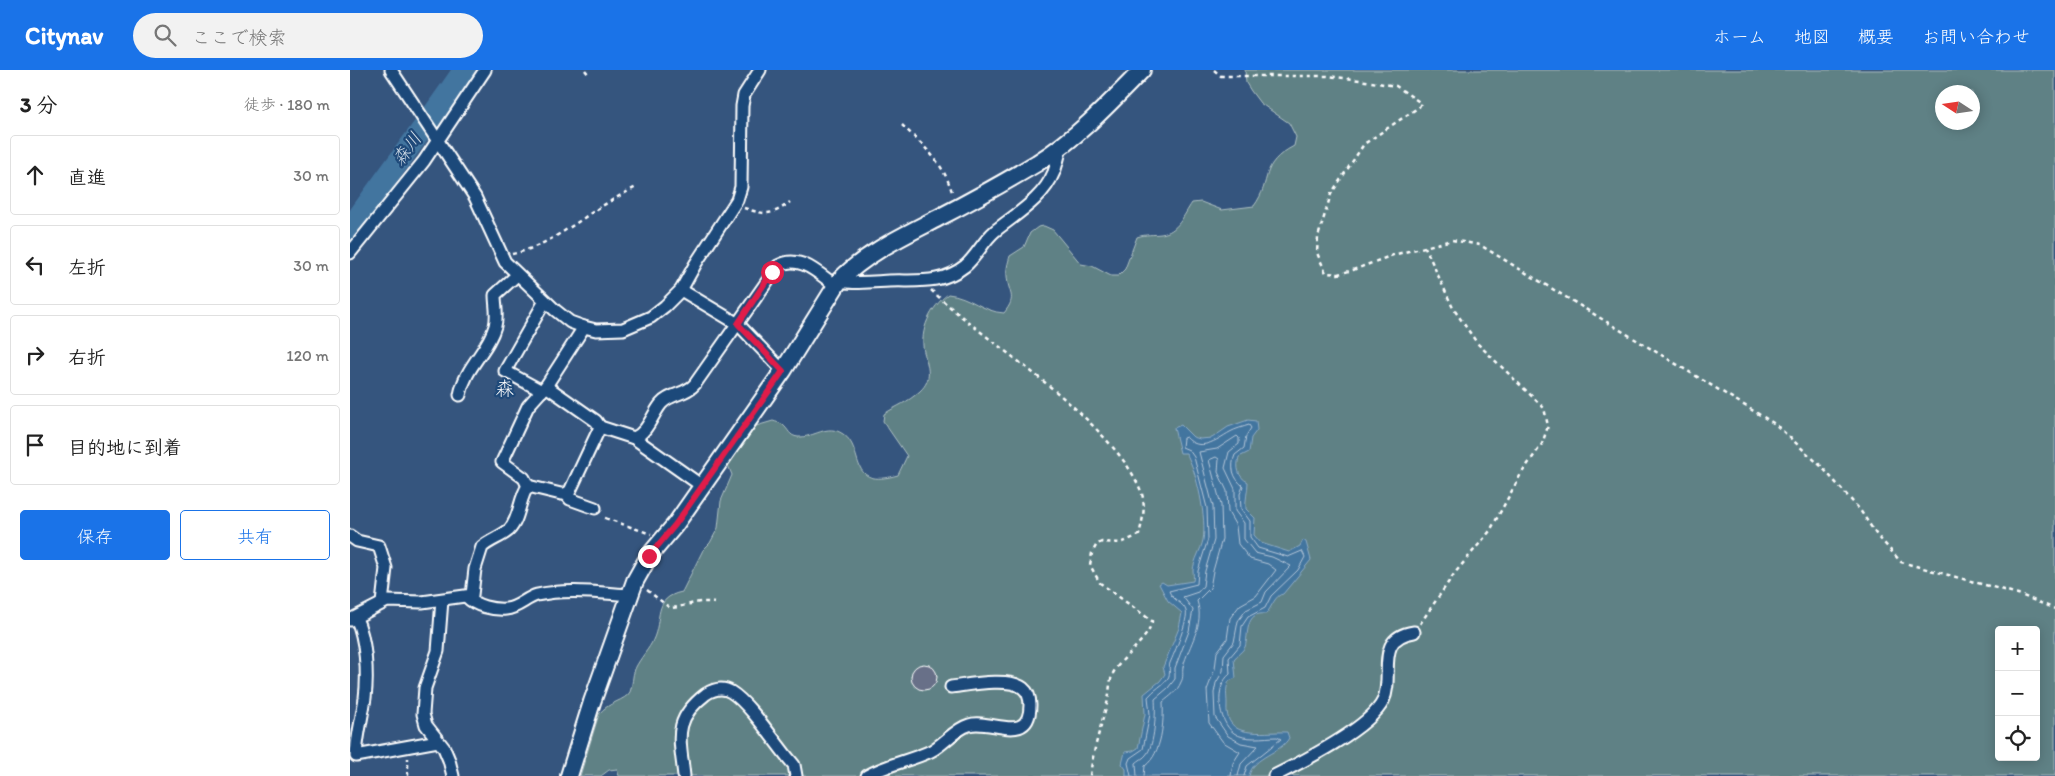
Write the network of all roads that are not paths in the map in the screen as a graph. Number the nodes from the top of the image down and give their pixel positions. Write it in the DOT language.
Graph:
graph roads {
  1 [pos="392,70"];
  2 [pos="485,70"];
  3 [pos="760,70"];
  4 [pos="1142,70"];
  5 [pos="436,137"];
  6 [pos="1061,147"];
  7 [pos="350,253"];
  8 [pos="517,275"];
  9 [pos="838,284"];
  10 [pos="681,290"];
  11 [pos="545,301"];
  12 [pos="738,324"];
  13 [pos="584,327"];
  14 [pos="783,371"];
  15 [pos="544,389"];
  16 [pos="460,394"];
  17 [pos="600,427"];
  18 [pos="634,438"];
  19 [pos="528,486"];
  20 [pos="702,486"];
  21 [pos="566,494"];
  22 [pos="595,508"];
  23 [pos="350,537"];
  24 [pos="632,590"];
  25 [pos="467,597"];
  26 [pos="442,600"];
  27 [pos="382,603"];
  28 [pos="353,619"];
  29 [pos="1414,632"];
  30 [pos="951,687"];
  31 [pos="438,741"];
  32 [pos="453,776"];
  33 [pos="570,776"];
  34 [pos="684,776"];
  35 [pos="796,776"];
  36 [pos="867,776"];
  37 [pos="1274,776"];
  1 -- 5 [label="street"];
  2 -- 5 [label="street"];
  3 -- 10 [label="street"];
  4 -- 6 [label="street"];
  5 -- 7 [label="street"];
  5 -- 8 [label="street"];
  6 -- 9 [label="street"];
  6 -- 9 [label="street"];
  8 -- 11 [label="street"];
  8 -- 16 [label="street"];
  9 -- 12 [label="street"];
  9 -- 14 [label="street"];
  10 -- 12 [label="street"];
  10 -- 13 [label="street"];
  11 -- 13 [label="street"];
  11 -- 15 [label="street"];
  12 -- 14 [label="street"];
  12 -- 18 [label="street"];
  13 -- 15 [label="street"];
  14 -- 20 [label="street"];
  15 -- 17 [label="street"];
  15 -- 19 [label="street"];
  17 -- 18 [label="street"];
  17 -- 21 [label="street"];
  18 -- 20 [label="street"];
  19 -- 21 [label="street"];
  19 -- 25 [label="street"];
  20 -- 24 [label="street"];
  21 -- 22 [label="street"];
  23 -- 27 [label="street"];
  24 -- 25 [label="street"];
  24 -- 33 [label="street"];
  25 -- 26 [label="street"];
  26 -- 27 [label="street"];
  26 -- 31 [label="street"];
  27 -- 28 [label="street"];
  28 -- 31 [label="street"];
  29 -- 37 [label="street"];
  30 -- 36 [label="street"];
  31 -- 32 [label="street"];
  34 -- 35 [label="street"];
}
